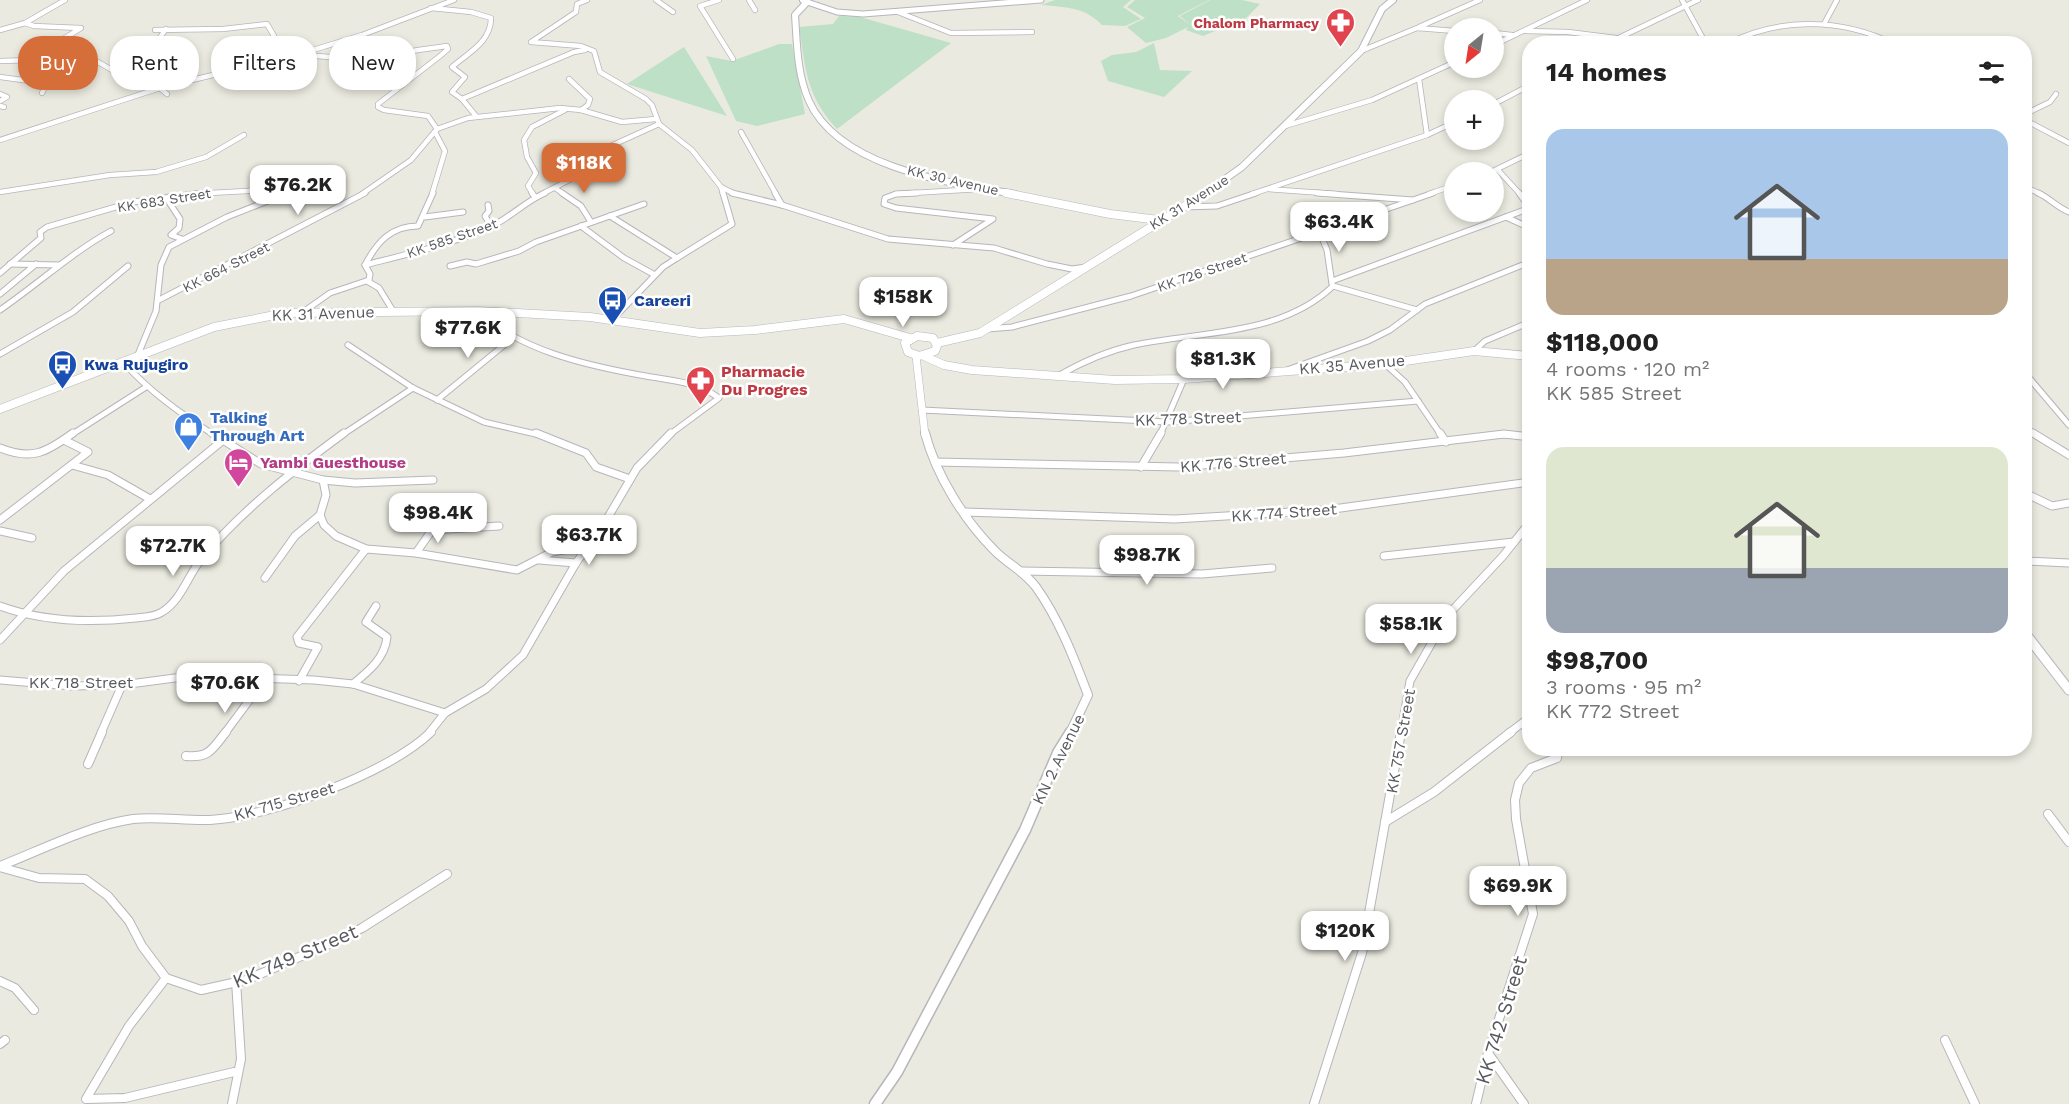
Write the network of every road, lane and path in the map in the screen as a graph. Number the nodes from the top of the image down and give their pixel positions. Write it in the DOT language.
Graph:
graph roads {
  1 [pos="65,0"];
  2 [pos="454,0"];
  3 [pos="586,0"];
  4 [pos="656,0"];
  5 [pos="719,0"];
  6 [pos="749,0"];
  7 [pos="1041,0"];
  8 [pos="1393,0"];
  9 [pos="1480,0"];
  10 [pos="1587,0"];
  11 [pos="1698,0"];
  12 [pos="1837,0"];
  13 [pos="805,1"];
  14 [pos="1683,2"];
  15 [pos="431,8"];
  16 [pos="755,10"];
  17 [pos="673,12"];
  18 [pos="898,12"];
  19 [pos="25,22"];
  20 [pos="1824,24"];
  21 [pos="1417,28"];
  22 [pos="166,29"];
  23 [pos="0,30"];
  24 [pos="155,30"];
  25 [pos="1444,30"];
  26 [pos="1032,32"];
  27 [pos="1523,32"];
  28 [pos="1504,34"];
  29 [pos="1515,35"];
  30 [pos="71,36"];
  31 [pos="161,36"];
  32 [pos="274,36"];
  33 [pos="1600,36"];
  34 [pos="1620,36"];
  35 [pos="1702,36"];
  36 [pos="1740,36"];
  37 [pos="1874,36"];
  38 [pos="1504,40"];
  39 [pos="317,49"];
  40 [pos="594,51"];
  41 [pos="1361,51"];
  42 [pos="317,57"];
  43 [pos="733,59"];
  44 [pos="18,60"];
  45 [pos="0,61"];
  46 [pos="1444,67"];
  47 [pos="0,76"];
  48 [pos="569,78"];
  49 [pos="1419,79"];
  50 [pos="1522,89"];
  51 [pos="154,90"];
  52 [pos="162,90"];
  53 [pos="0,93"];
  54 [pos="42,93"];
  55 [pos="167,94"];
  56 [pos="2056,94"];
  57 [pos="462,99"];
  58 [pos="1504,99"];
  59 [pos="0,101"];
  60 [pos="569,108"];
  61 [pos="581,110"];
  62 [pos="2032,111"];
  63 [pos="476,117"];
  64 [pos="657,122"];
  65 [pos="2032,124"];
  66 [pos="1285,126"];
  67 [pos="1444,127"];
  68 [pos="436,130"];
  69 [pos="741,132"];
  70 [pos="244,135"];
  71 [pos="1426,135"];
  72 [pos="0,140"];
  73 [pos="2069,142"];
  74 [pos="1522,157"];
  75 [pos="1504,167"];
  76 [pos="1504,175"];
  77 [pos="721,187"];
  78 [pos="555,188"];
  79 [pos="988,188"];
  80 [pos="1266,189"];
  81 [pos="1444,189"];
  82 [pos="2032,190"];
  83 [pos="0,192"];
  84 [pos="169,197"];
  85 [pos="534,197"];
  86 [pos="1522,197"];
  87 [pos="1413,200"];
  88 [pos="644,204"];
  89 [pos="782,205"];
  90 [pos="488,206"];
  91 [pos="1182,207"];
  92 [pos="1522,211"];
  93 [pos="463,212"];
  94 [pos="2069,212"];
  95 [pos="610,216"];
  96 [pos="425,217"];
  97 [pos="1506,217"];
  98 [pos="1159,220"];
  99 [pos="591,222"];
  100 [pos="1522,224"];
  101 [pos="490,226"];
  102 [pos="580,226"];
  103 [pos="111,231"];
  104 [pos="1318,231"];
  105 [pos="182,239"];
  106 [pos="953,244"];
  107 [pos="677,258"];
  108 [pos="10,264"];
  109 [pos="36,264"];
  110 [pos="59,265"];
  111 [pos="364,265"];
  112 [pos="1522,265"];
  113 [pos="128,266"];
  114 [pos="450,266"];
  115 [pos="1087,267"];
  116 [pos="0,273"];
  117 [pos="655,275"];
  118 [pos="367,281"];
  119 [pos="1332,284"];
  120 [pos="0,294"];
  121 [pos="159,300"];
  122 [pos="0,310"];
  123 [pos="1417,310"];
  124 [pos="393,311"];
  125 [pos="478,311"];
  126 [pos="303,312"];
  127 [pos="612,320"];
  128 [pos="1522,325"];
  129 [pos="987,329"];
  130 [pos="514,337"];
  131 [pos="910,338"];
  132 [pos="937,343"];
  133 [pos="348,345"];
  134 [pos="1474,351"];
  135 [pos="0,354"];
  136 [pos="1522,355"];
  137 [pos="920,356"];
  138 [pos="137,357"];
  139 [pos="123,362"];
  140 [pos="1385,364"];
  141 [pos="1287,370"];
  142 [pos="1058,376"];
  143 [pos="1184,379"];
  144 [pos="2032,381"];
  145 [pos="146,387"];
  146 [pos="413,388"];
  147 [pos="437,400"];
  148 [pos="1419,401"];
  149 [pos="0,408"];
  150 [pos="922,410"];
  151 [pos="1168,422"];
  152 [pos="2069,425"];
  153 [pos="2032,432"];
  154 [pos="1522,436"];
  155 [pos="64,440"];
  156 [pos="222,441"];
  157 [pos="1446,442"];
  158 [pos="0,448"];
  159 [pos="2069,455"];
  160 [pos="935,462"];
  161 [pos="72,465"];
  162 [pos="1141,467"];
  163 [pos="293,472"];
  164 [pos="630,479"];
  165 [pos="323,480"];
  166 [pos="433,480"];
  167 [pos="1522,483"];
  168 [pos="2032,497"];
  169 [pos="150,499"];
  170 [pos="2069,503"];
  171 [pos="965,512"];
  172 [pos="320,515"];
  173 [pos="0,520"];
  174 [pos="499,526"];
  175 [pos="0,531"];
  176 [pos="1522,533"];
  177 [pos="32,538"];
  178 [pos="1514,542"];
  179 [pos="587,546"];
  180 [pos="366,549"];
  181 [pos="416,553"];
  182 [pos="1384,556"];
  183 [pos="537,560"];
  184 [pos="2032,561"];
  185 [pos="576,563"];
  186 [pos="2069,563"];
  187 [pos="1272,568"];
  188 [pos="1021,571"];
  189 [pos="265,578"];
  190 [pos="0,606"];
  191 [pos="376,606"];
  192 [pos="25,614"];
  193 [pos="0,640"];
  194 [pos="2032,642"];
  195 [pos="265,679"];
  196 [pos="0,680"];
  197 [pos="300,681"];
  198 [pos="354,684"];
  199 [pos="122,685"];
  200 [pos="2069,690"];
  201 [pos="446,713"];
  202 [pos="1522,723"];
  203 [pos="186,756"];
  204 [pos="1557,756"];
  205 [pos="87,764"];
  206 [pos="2048,814"];
  207 [pos="1385,822"];
  208 [pos="2069,842"];
  209 [pos="0,867"];
  210 [pos="447,874"];
  211 [pos="166,978"];
  212 [pos="0,981"];
  213 [pos="236,981"];
  214 [pos="34,1010"];
  215 [pos="1945,1040"];
  216 [pos="1488,1053"];
  217 [pos="234,1072"];
  218 [pos="232,1104"];
  219 [pos="875,1104"];
  220 [pos="1314,1104"];
  221 [pos="1476,1104"];
  222 [pos="1524,1104"];
  223 [pos="1975,1104"];
  1 -- 19 [label="street"];
  2 -- 15 [label="street"];
  3 -- 40 [label="street"];
  4 -- 17 [label="street"];
  5 -- 43 [label="street"];
  6 -- 16 [label="street"];
  7 -- 18 [label="street"];
  8 -- 41 [label="main road, KK 31 Avenue"];
  9 -- 21 [label="street"];
  10 -- 27 [label="street"];
  11 -- 14 [label="street"];
  12 -- 20 [label="street"];
  13 -- 18 [label="street"];
  13 -- 79 [label="main road, KK 30 Avenue"];
  14 -- 34 [label="street"];
  14 -- 35 [label="street"];
  15 -- 39 [label="street"];
  15 -- 57 [label="street"];
  18 -- 26 [label="street"];
  19 -- 23 [label="street"];
  19 -- 30 [label="street"];
  20 -- 36 [label="street"];
  20 -- 37 [label="street"];
  21 -- 25 [label="street"];
  21 -- 41 [label="street"];
  22 -- 24 [label="street"];
  22 -- 31 [label="street"];
  22 -- 32 [label="street"];
  27 -- 29 [label="street"];
  27 -- 33 [label="street"];
  28 -- 29 [label="street"];
  29 -- 38 [label="street"];
  40 -- 57 [label="street"];
  40 -- 64 [label="street"];
  41 -- 66 [label="main road, KK 31 Avenue"];
  42 -- 68 [label="street"];
  44 -- 45 [label="street"];
  46 -- 49 [label="street"];
  47 -- 54 [label="street"];
  48 -- 61 [label="street"];
  49 -- 66 [label="street"];
  49 -- 71 [label="street"];
  50 -- 58 [label="street"];
  51 -- 72 [label="street"];
  52 -- 55 [label="street"];
  53 -- 59 [label="street"];
  56 -- 62 [label="street"];
  57 -- 63 [label="street"];
  60 -- 61 [label="street"];
  60 -- 63 [label="street"];
  60 -- 85 [label="street"];
  61 -- 64 [label="street"];
  63 -- 68 [label="street"];
  64 -- 77 [label="street"];
  64 -- 78 [label="street, KK 585 Street"];
  65 -- 73 [label="street"];
  66 -- 91 [label="main road, KK 31 Avenue"];
  67 -- 71 [label="street"];
  68 -- 96 [label="street"];
  68 -- 121 [label="street, KK 664 Street"];
  69 -- 89 [label="street"];
  70 -- 83 [label="street"];
  71 -- 80 [label="street"];
  74 -- 75 [label="street"];
  76 -- 86 [label="street"];
  77 -- 89 [label="street"];
  77 -- 107 [label="street"];
  78 -- 85 [label="street, KK 585 Street"];
  78 -- 99 [label="street"];
  79 -- 98 [label="main road, KK 30 Avenue"];
  79 -- 106 [label="street"];
  80 -- 87 [label="street"];
  80 -- 91 [label="street"];
  81 -- 87 [label="street, KK 726 Street"];
  82 -- 94 [label="street"];
  84 -- 105 [label="street"];
  84 -- 105 [label="street, KK 683 Street"];
  84 -- 108 [label="street, KK 683 Street"];
  85 -- 101 [label="street, KK 585 Street"];
  87 -- 104 [label="street, KK 726 Street"];
  88 -- 95 [label="street"];
  89 -- 106 [label="street"];
  90 -- 101 [label="street"];
  91 -- 98 [label="main road, KK 31 Avenue"];
  92 -- 97 [label="street"];
  93 -- 96 [label="street"];
  95 -- 99 [label="street"];
  95 -- 107 [label="street"];
  96 -- 111 [label="street"];
  97 -- 100 [label="street"];
  97 -- 119 [label="street"];
  98 -- 115 [label="main road, KK 31 Avenue"];
  99 -- 102 [label="street"];
  101 -- 111 [label="street, KK 585 Street"];
  102 -- 114 [label="street"];
  102 -- 117 [label="street"];
  103 -- 110 [label="street"];
  104 -- 119 [label="street"];
  104 -- 129 [label="street, KK 726 Street"];
  105 -- 121 [label="street"];
  106 -- 115 [label="street"];
  107 -- 117 [label="street"];
  108 -- 109 [label="street"];
  108 -- 116 [label="street, KK 683 Street"];
  109 -- 110 [label="street"];
  109 -- 120 [label="street"];
  110 -- 122 [label="street"];
  111 -- 118 [label="street"];
  112 -- 123 [label="street"];
  113 -- 135 [label="street"];
  115 -- 129 [label="main road, KK 31 Avenue"];
  117 -- 127 [label="street"];
  118 -- 124 [label="street"];
  118 -- 126 [label="street"];
  119 -- 123 [label="street"];
  119 -- 142 [label="street"];
  121 -- 138 [label="street"];
  123 -- 141 [label="street"];
  124 -- 125 [label="main road, KK 31 Avenue"];
  124 -- 126 [label="main road, KK 31 Avenue"];
  125 -- 127 [label="main road, KK 31 Avenue"];
  125 -- 130 [label="street"];
  126 -- 138 [label="main road, KK 31 Avenue"];
  127 -- 131 [label="main road, KK 31 Avenue"];
  128 -- 134 [label="street"];
  129 -- 132 [label="main road, KK 31 Avenue"];
  130 -- 147 [label="street"];
  130 -- 164 [label="street, KK 715 Street"];
  131 -- 132 [label="main road, KK 31 Avenue"];
  131 -- 137 [label="main road"];
  132 -- 137 [label="main road"];
  133 -- 146 [label="street"];
  134 -- 136 [label="main road, KK 35 Avenue"];
  134 -- 140 [label="main road, KK 35 Avenue"];
  137 -- 142 [label="main road, KK 35 Avenue"];
  137 -- 150 [label="street, KN 2 Avenue"];
  138 -- 139 [label="main road, KK 31 Avenue"];
  139 -- 145 [label="street"];
  139 -- 149 [label="main road, KK 31 Avenue"];
  140 -- 141 [label="main road, KK 35 Avenue"];
  140 -- 148 [label="street"];
  141 -- 143 [label="main road, KK 35 Avenue"];
  142 -- 143 [label="main road, KK 35 Avenue"];
  143 -- 151 [label="street"];
  144 -- 152 [label="street"];
  145 -- 155 [label="street"];
  145 -- 156 [label="street"];
  146 -- 147 [label="street"];
  146 -- 163 [label="street"];
  147 -- 164 [label="street"];
  148 -- 151 [label="street, KK 778 Street"];
  148 -- 157 [label="street"];
  150 -- 151 [label="street, KK 778 Street"];
  150 -- 160 [label="street, KN 2 Avenue"];
  151 -- 162 [label="street"];
  153 -- 159 [label="street"];
  154 -- 157 [label="street, KK 776 Street"];
  155 -- 158 [label="street"];
  155 -- 161 [label="street"];
  156 -- 163 [label="street"];
  156 -- 169 [label="street"];
  157 -- 162 [label="street, KK 776 Street"];
  160 -- 162 [label="street, KK 776 Street"];
  160 -- 171 [label="street, KN 2 Avenue"];
  161 -- 169 [label="street"];
  161 -- 173 [label="street"];
  163 -- 165 [label="street"];
  163 -- 192 [label="street"];
  164 -- 179 [label="street, KK 715 Street"];
  165 -- 166 [label="street"];
  165 -- 172 [label="street"];
  167 -- 171 [label="street, KK 774 Street"];
  168 -- 170 [label="street"];
  169 -- 192 [label="street"];
  171 -- 188 [label="street, KN 2 Avenue"];
  172 -- 180 [label="street"];
  172 -- 189 [label="street"];
  174 -- 181 [label="street"];
  175 -- 177 [label="street"];
  176 -- 178 [label="street, KK 757 Street"];
  178 -- 182 [label="street"];
  178 -- 207 [label="street, KK 757 Street"];
  179 -- 183 [label="street"];
  179 -- 185 [label="street, KK 715 Street"];
  180 -- 181 [label="street"];
  180 -- 197 [label="street"];
  181 -- 183 [label="street"];
  183 -- 185 [label="street"];
  184 -- 186 [label="street"];
  185 -- 201 [label="street, KK 715 Street"];
  187 -- 188 [label="street"];
  188 -- 219 [label="street, KN 2 Avenue"];
  190 -- 192 [label="street"];
  191 -- 198 [label="street"];
  192 -- 193 [label="street"];
  194 -- 200 [label="main road"];
  195 -- 197 [label="street, KK 718 Street"];
  195 -- 199 [label="street, KK 718 Street"];
  195 -- 203 [label="street"];
  196 -- 199 [label="street, KK 718 Street"];
  197 -- 198 [label="street, KK 718 Street"];
  198 -- 201 [label="street, KK 718 Street"];
  199 -- 205 [label="street"];
  201 -- 209 [label="street, KK 715 Street"];
  202 -- 207 [label="street"];
  204 -- 216 [label="street, KK 742 Street"];
  206 -- 208 [label="street"];
  207 -- 220 [label="street, KK 757 Street"];
  209 -- 211 [label="street"];
  210 -- 213 [label="street, KK 749 Street"];
  211 -- 213 [label="street, KK 749 Street"];
  211 -- 217 [label="street"];
  212 -- 214 [label="street"];
  213 -- 218 [label="street"];
  215 -- 223 [label="street"];
  216 -- 221 [label="street, KK 742 Street"];
  216 -- 222 [label="street"];
}
